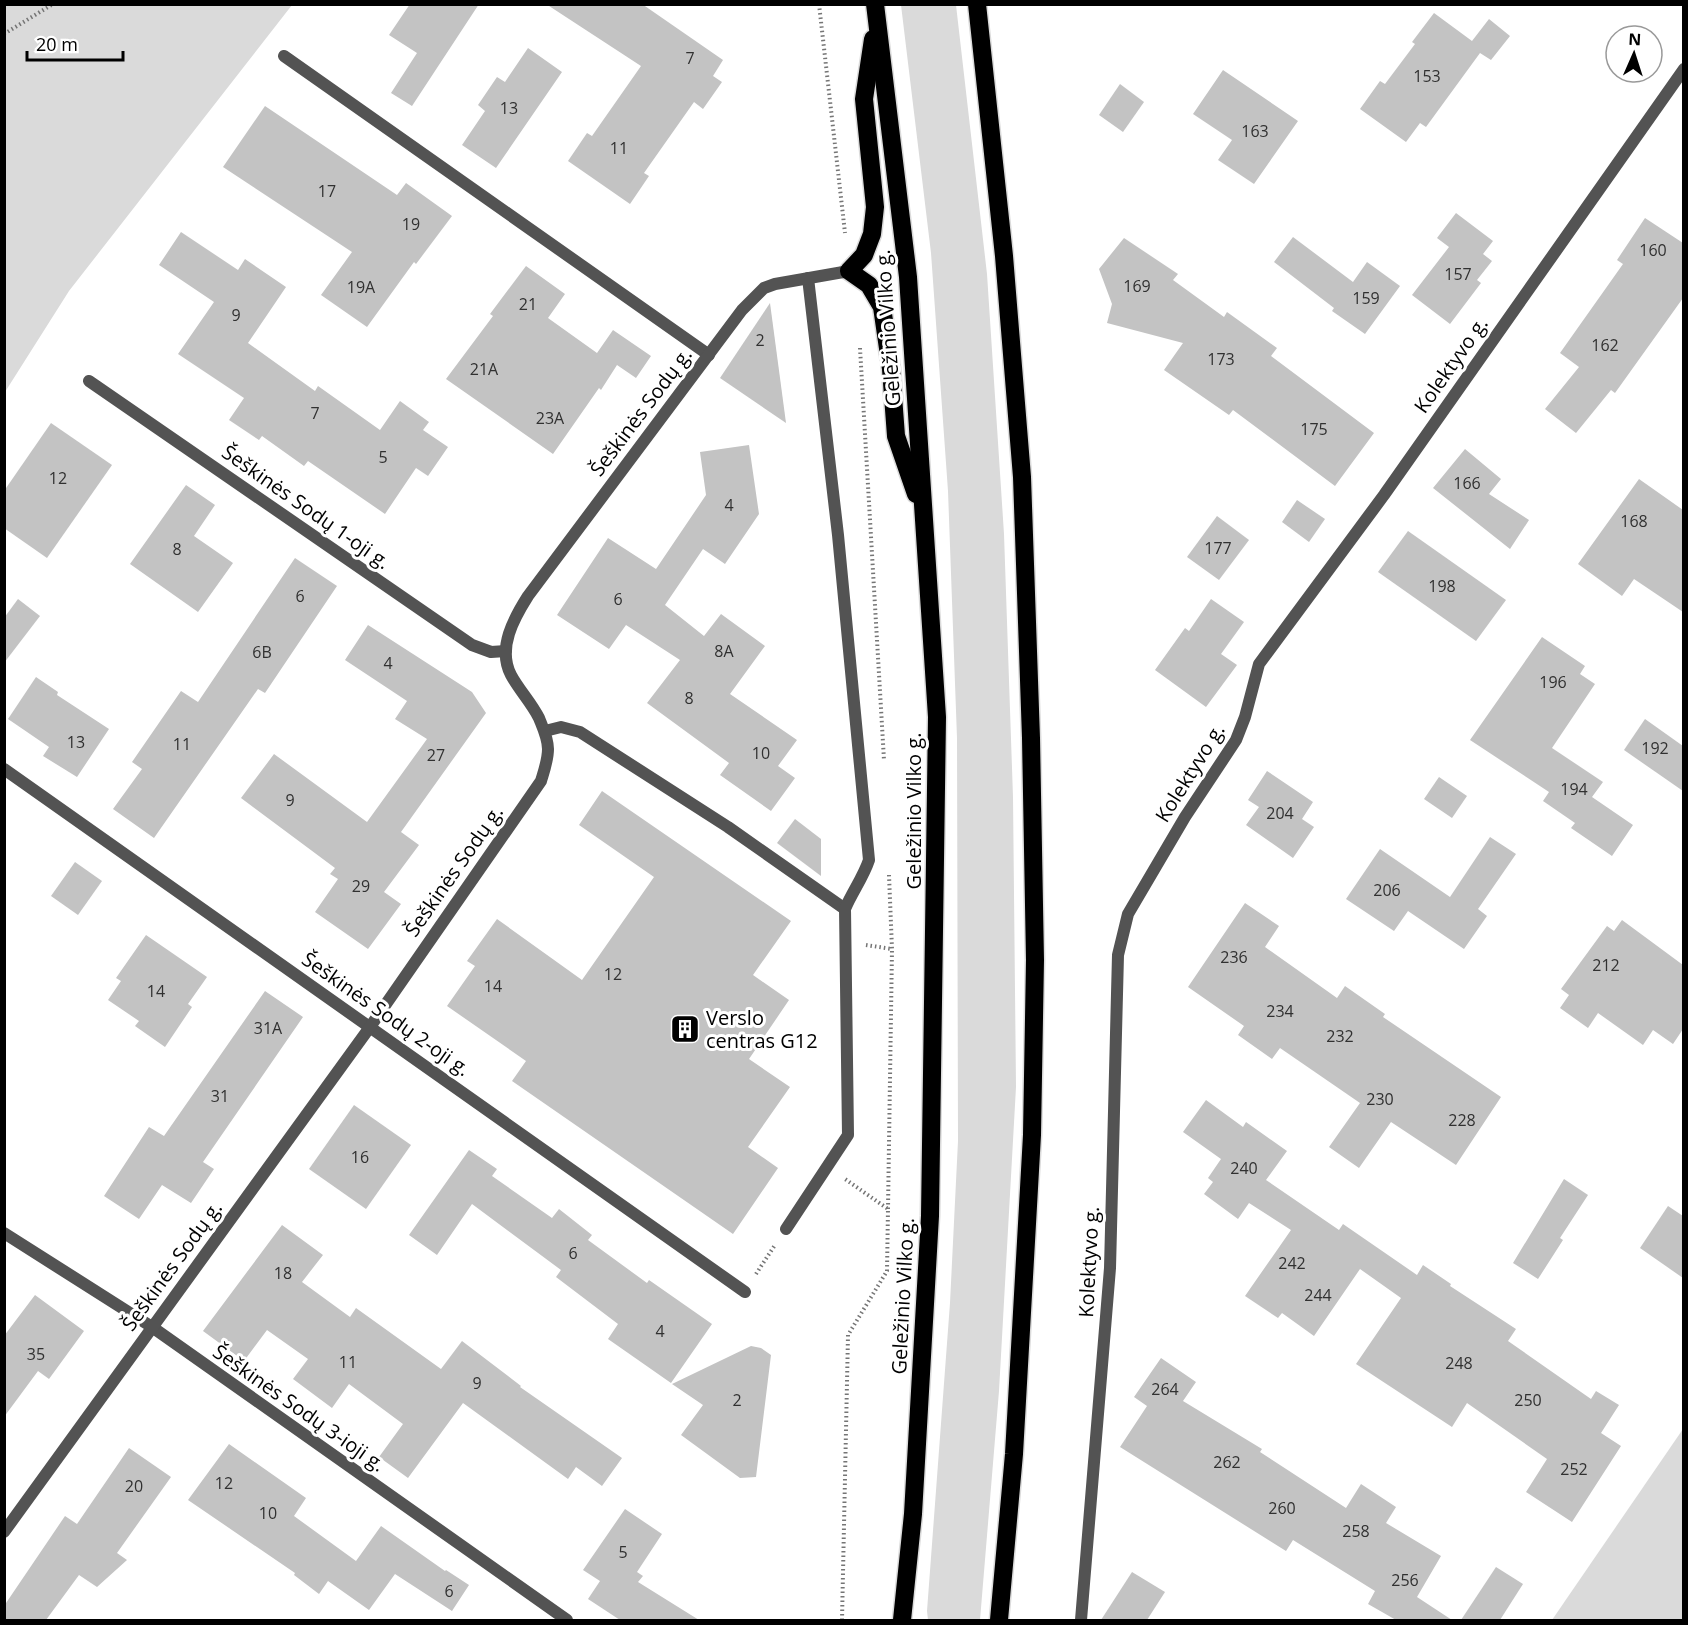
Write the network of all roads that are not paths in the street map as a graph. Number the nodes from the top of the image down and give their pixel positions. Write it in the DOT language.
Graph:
graph roads {
  1 [pos="977,4"];
  2 [pos="876,9"];
  3 [pos="284,56"];
  4 [pos="1683,69"];
  5 [pos="849,271"];
  6 [pos="808,278"];
  7 [pos="709,355"];
  8 [pos="89,381"];
  9 [pos="924,515"];
  10 [pos="506,651"];
  11 [pos="545,731"];
  12 [pos="4,769"];
  13 [pos="845,909"];
  14 [pos="370,1026"];
  15 [pos="786,1229"];
  16 [pos="4,1233"];
  17 [pos="745,1292"];
  18 [pos="152,1327"];
  19 [pos="4,1532"];
  20 [pos="567,1620"];
  21 [pos="902,1620"];
  22 [pos="999,1620"];
  23 [pos="1081,1620"];
  1 -- 22 [label="highway"];
  2 -- 5 [label="highway"];
  2 -- 9 [label="highway, Geležinio Vilko g."];
  3 -- 7 [label="street"];
  4 -- 23 [label="street, Kolektyvo g."];
  5 -- 6 [label="street, Šeškinės Sodų g."];
  5 -- 9 [label="highway"];
  6 -- 7 [label="street, Šeškinės Sodų g."];
  6 -- 13 [label="street"];
  7 -- 10 [label="street, Šeškinės Sodų g."];
  8 -- 10 [label="street, Šeškinės Sodų 1-oji g."];
  9 -- 21 [label="highway, Geležinio Vilko g."];
  10 -- 11 [label="street, Šeškinės Sodų g."];
  11 -- 13 [label="street"];
  11 -- 14 [label="street, Šeškinės Sodų g."];
  12 -- 14 [label="street, Šeškinės Sodų 2-oji g."];
  13 -- 15 [label="street"];
  14 -- 17 [label="street, Šeškinės Sodų 2-oji g."];
  14 -- 18 [label="street, Šeškinės Sodų g."];
  16 -- 18 [label="street, Šeškinės Sodų 3-ioji g."];
  18 -- 19 [label="street, Šeškinės Sodų g."];
  18 -- 20 [label="street, Šeškinės Sodų 3-ioji g."];
}
